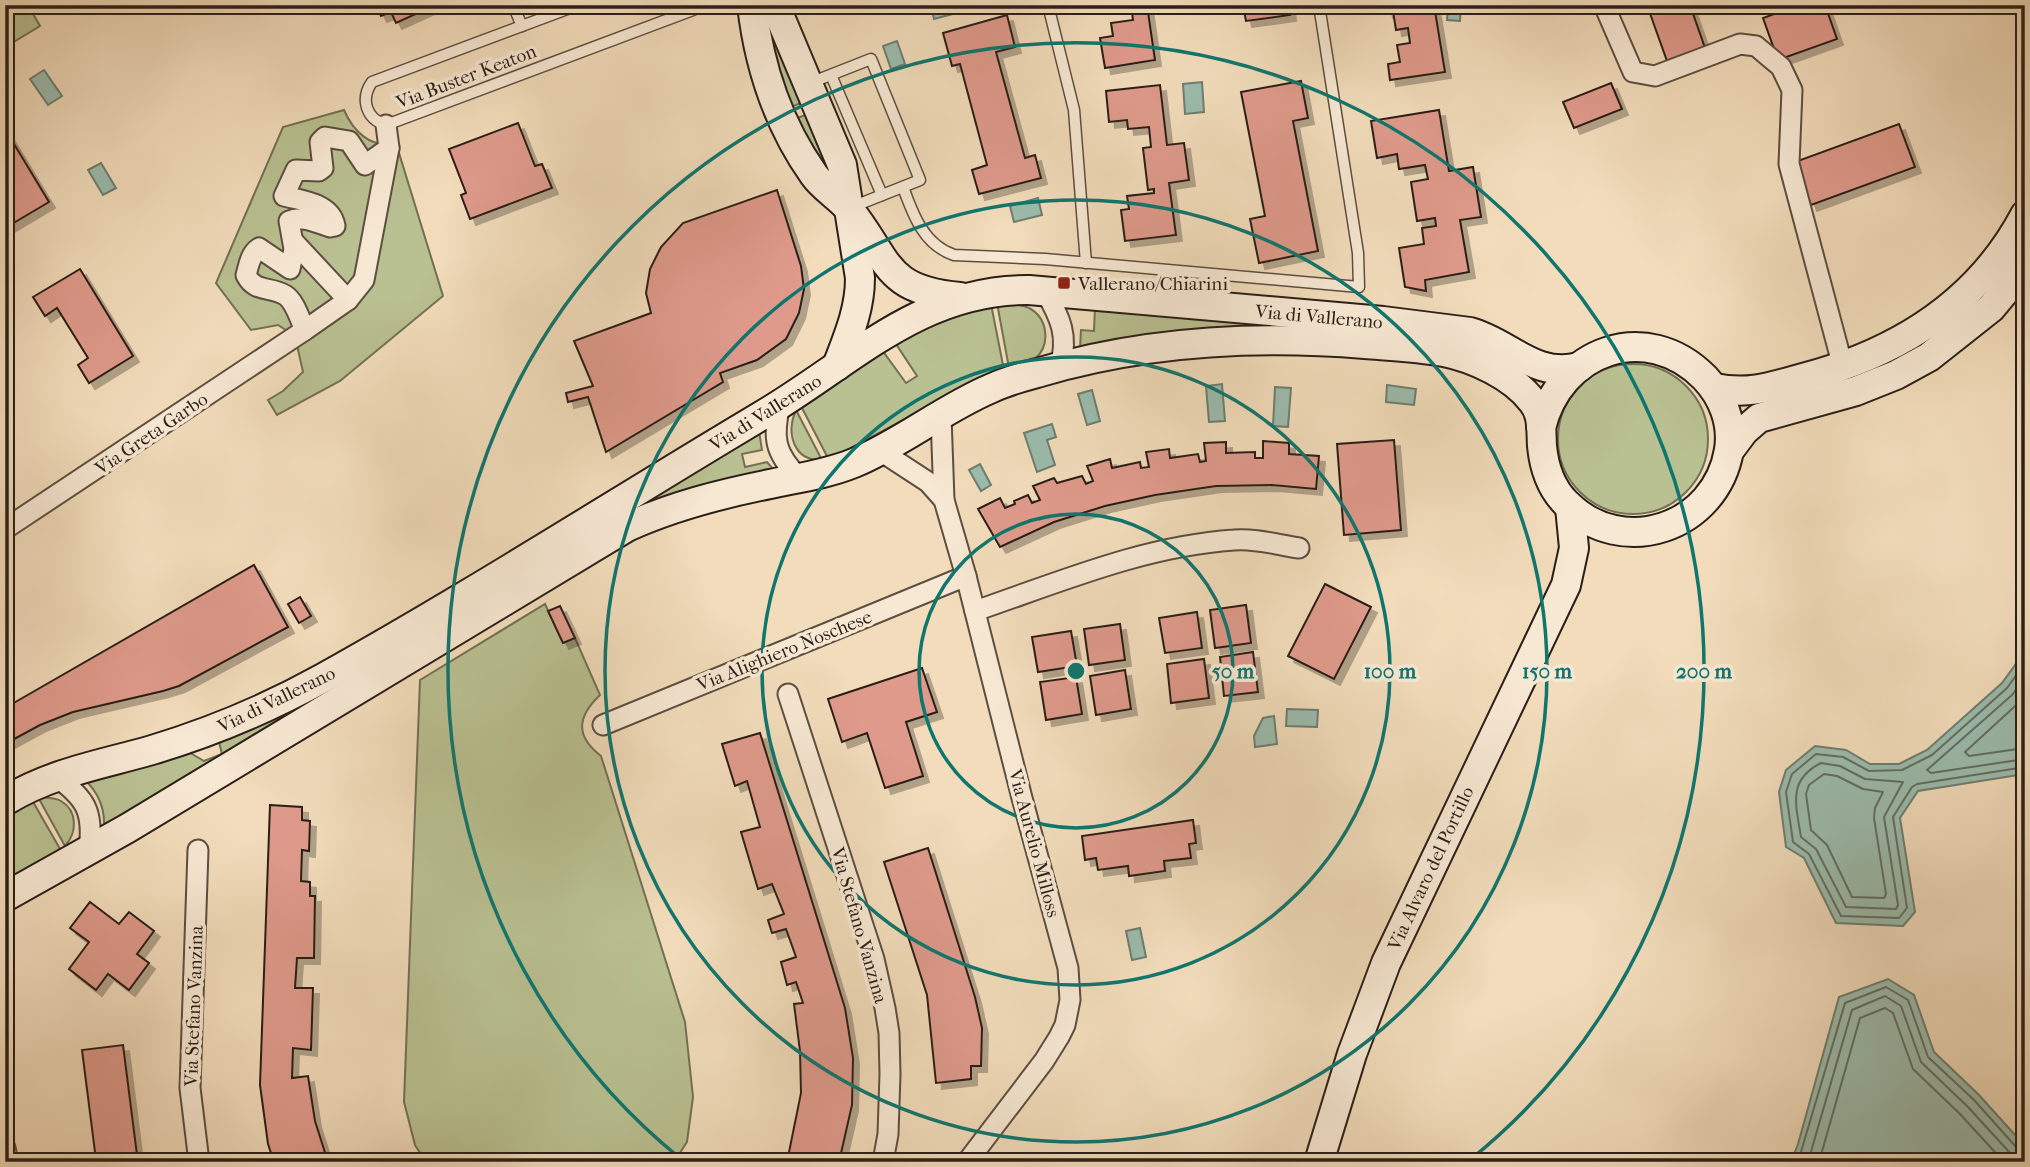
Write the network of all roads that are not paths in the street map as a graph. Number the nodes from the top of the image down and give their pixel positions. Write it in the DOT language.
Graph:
graph roads {
  1 [pos="513,5"];
  2 [pos="578,5"];
  3 [pos="695,5"];
  4 [pos="1048,5"];
  5 [pos="1319,5"];
  6 [pos="1604,5"];
  7 [pos="766,17"];
  8 [pos="522,26"];
  9 [pos="820,79"];
  10 [pos="386,125"];
  11 [pos="389,148"];
  12 [pos="829,173"];
  13 [pos="903,187"];
  14 [pos="882,195"];
  15 [pos="848,209"];
  16 [pos="2025,215"];
  17 [pos="293,241"];
  18 [pos="1086,263"];
  19 [pos="2025,267"];
  20 [pos="1045,291"];
  21 [pos="966,298"];
  22 [pos="348,300"];
  23 [pos="300,333"];
  24 [pos="837,366"];
  25 [pos="1060,366"];
  26 [pos="1579,367"];
  27 [pos="1843,367"];
  28 [pos="1714,388"];
  29 [pos="780,405"];
  30 [pos="941,416"];
  31 [pos="1541,428"];
  32 [pos="879,450"];
  33 [pos="1729,451"];
  34 [pos="799,478"];
  35 [pos="944,500"];
  36 [pos="1570,506"];
  37 [pos="5,529"];
  38 [pos="1629,532"];
  39 [pos="1299,548"];
  40 [pos="966,576"];
  41 [pos="1566,585"];
  42 [pos="975,611"];
  43 [pos="788,694"];
  44 [pos="603,724"];
  45 [pos="55,776"];
  46 [pos="8,798"];
  47 [pos="89,850"];
  48 [pos="198,850"];
  49 [pos="5,897"];
  50 [pos="5,1148"];
  51 [pos="8,1162"];
  52 [pos="199,1162"];
  53 [pos="883,1162"];
  54 [pos="967,1162"];
  55 [pos="1319,1162"];
  1 -- 8 [label="lane"];
  2 -- 8 [label="lane, Via Buster Keaton"];
  3 -- 10 [label="lane, Via Buster Keaton"];
  4 -- 18 [label="lane"];
  5 -- 18 [label="lane"];
  6 -- 27 [label="street"];
  7 -- 9 [label="street"];
  7 -- 12 [label="street"];
  8 -- 10 [label="lane, Via Buster Keaton"];
  9 -- 12 [label="street"];
  9 -- 13 [label="lane"];
  9 -- 14 [label="lane"];
  10 -- 11 [label="street"];
  11 -- 17 [label="street"];
  11 -- 22 [label="street"];
  12 -- 15 [label="street"];
  13 -- 14 [label="lane"];
  13 -- 18 [label="lane"];
  14 -- 15 [label="lane"];
  15 -- 21 [label="street"];
  15 -- 24 [label="street"];
  16 -- 27 [label="street"];
  17 -- 22 [label="street"];
  17 -- 23 [label="street"];
  19 -- 33 [label="street, Via di Vallerano"];
  20 -- 21 [label="street, Via di Vallerano"];
  20 -- 25 [label="street"];
  20 -- 26 [label="street, Via di Vallerano"];
  21 -- 24 [label="street, Via di Vallerano"];
  22 -- 23 [label="street, Via Greta Garbo"];
  23 -- 37 [label="street, Via Greta Garbo"];
  24 -- 29 [label="street, Via di Vallerano"];
  25 -- 30 [label="street, Via di Vallerano"];
  25 -- 31 [label="street, Via di Vallerano"];
  26 -- 28 [label="street, Via di Vallerano"];
  26 -- 31 [label="street, Via di Vallerano"];
  27 -- 28 [label="street"];
  28 -- 33 [label="street, Via di Vallerano"];
  29 -- 34 [label="street"];
  29 -- 45 [label="street, Via di Vallerano"];
  30 -- 32 [label="street, Via di Vallerano"];
  30 -- 35 [label="street, Via Aurelio Milloss"];
  31 -- 36 [label="street, Via di Vallerano"];
  32 -- 34 [label="street, Via di Vallerano"];
  32 -- 35 [label="street"];
  33 -- 38 [label="street, Via di Vallerano"];
  34 -- 47 [label="street, Via di Vallerano"];
  35 -- 40 [label="street, Via Aurelio Milloss"];
  36 -- 38 [label="street, Via di Vallerano"];
  36 -- 41 [label="street, Via Alvaro del Portillo"];
  38 -- 41 [label="street, Via Alvaro del Portillo"];
  39 -- 42 [label="street"];
  40 -- 42 [label="street, Via Aurelio Milloss"];
  40 -- 44 [label="street, Via Alighiero Noschese"];
  41 -- 55 [label="street, Via Alvaro del Portillo"];
  42 -- 54 [label="street, Via Aurelio Milloss"];
  43 -- 53 [label="street, Via Stefano Vanzina"];
  45 -- 46 [label="street, Via di Vallerano"];
  45 -- 47 [label="street"];
  47 -- 49 [label="street, Via di Vallerano"];
  48 -- 52 [label="street, Via Stefano Vanzina"];
  50 -- 51 [label="street"];
}
